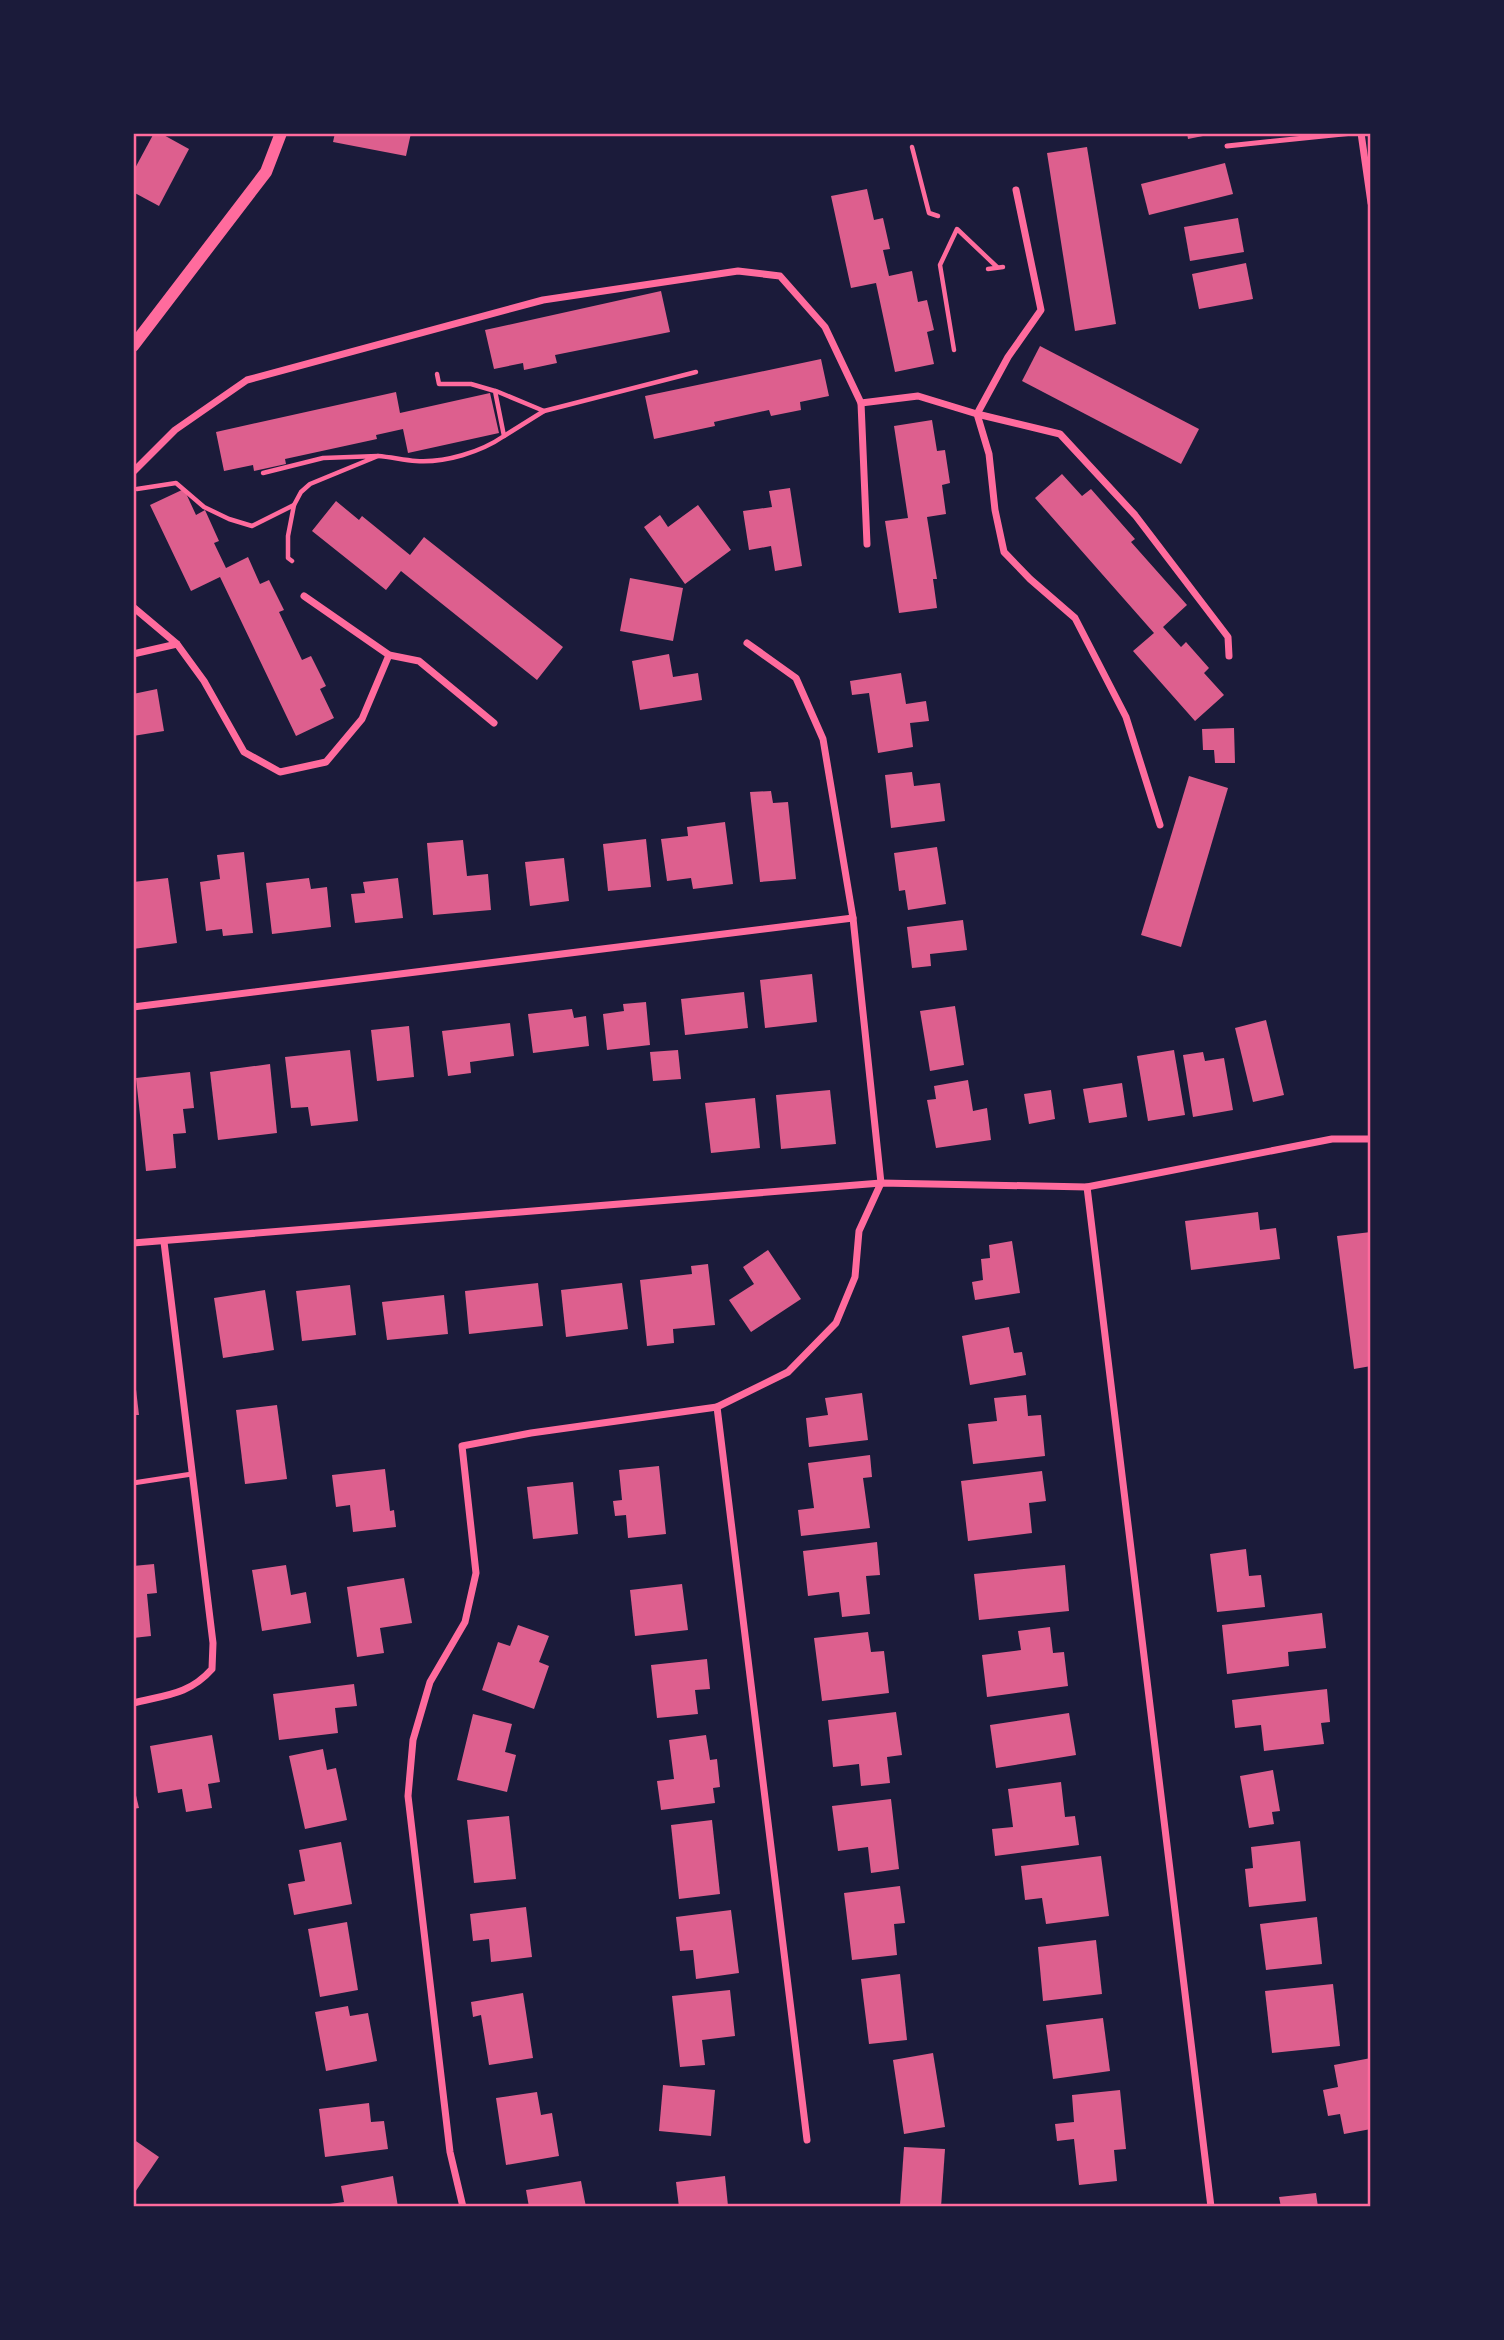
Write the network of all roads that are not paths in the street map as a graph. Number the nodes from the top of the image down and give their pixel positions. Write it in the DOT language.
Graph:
graph roads {
  1 [pos="281,133"];
  2 [pos="1353,133"];
  3 [pos="1361,133"];
  4 [pos="1227,146"];
  5 [pos="1016,190"];
  6 [pos="1371,202"];
  7 [pos="133,346"];
  8 [pos="860,403"];
  9 [pos="977,414"];
  10 [pos="133,472"];
  11 [pos="867,544"];
  12 [pos="304,596"];
  13 [pos="133,607"];
  14 [pos="747,643"];
  15 [pos="177,644"];
  16 [pos="133,654"];
  17 [pos="389,655"];
  18 [pos="1229,656"];
  19 [pos="494,723"];
  20 [pos="1160,825"];
  21 [pos="853,918"];
  22 [pos="133,1007"];
  23 [pos="1371,1139"];
  24 [pos="881,1182"];
  25 [pos="1087,1187"];
  26 [pos="164,1242"];
  27 [pos="133,1243"];
  28 [pos="717,1407"];
  29 [pos="192,1474"];
  30 [pos="133,1483"];
  31 [pos="133,1703"];
  32 [pos="807,2140"];
  33 [pos="463,2207"];
  34 [pos="1211,2207"];
  1 -- 7 [label="street"];
  2 -- 4 [label="lane"];
  3 -- 6 [label="street"];
  5 -- 9 [label="street"];
  8 -- 9 [label="street"];
  8 -- 10 [label="street"];
  8 -- 11 [label="street"];
  9 -- 18 [label="street"];
  9 -- 20 [label="street"];
  12 -- 17 [label="street"];
  13 -- 15 [label="street"];
  14 -- 21 [label="street"];
  15 -- 16 [label="street"];
  15 -- 17 [label="street"];
  17 -- 19 [label="street"];
  21 -- 22 [label="street"];
  21 -- 24 [label="street"];
  23 -- 25 [label="street"];
  24 -- 25 [label="street"];
  24 -- 26 [label="street"];
  24 -- 28 [label="street"];
  25 -- 34 [label="street"];
  26 -- 27 [label="street"];
  26 -- 29 [label="street"];
  28 -- 32 [label="street"];
  28 -- 33 [label="street"];
  29 -- 30 [label="lane"];
  29 -- 31 [label="street"];
}
